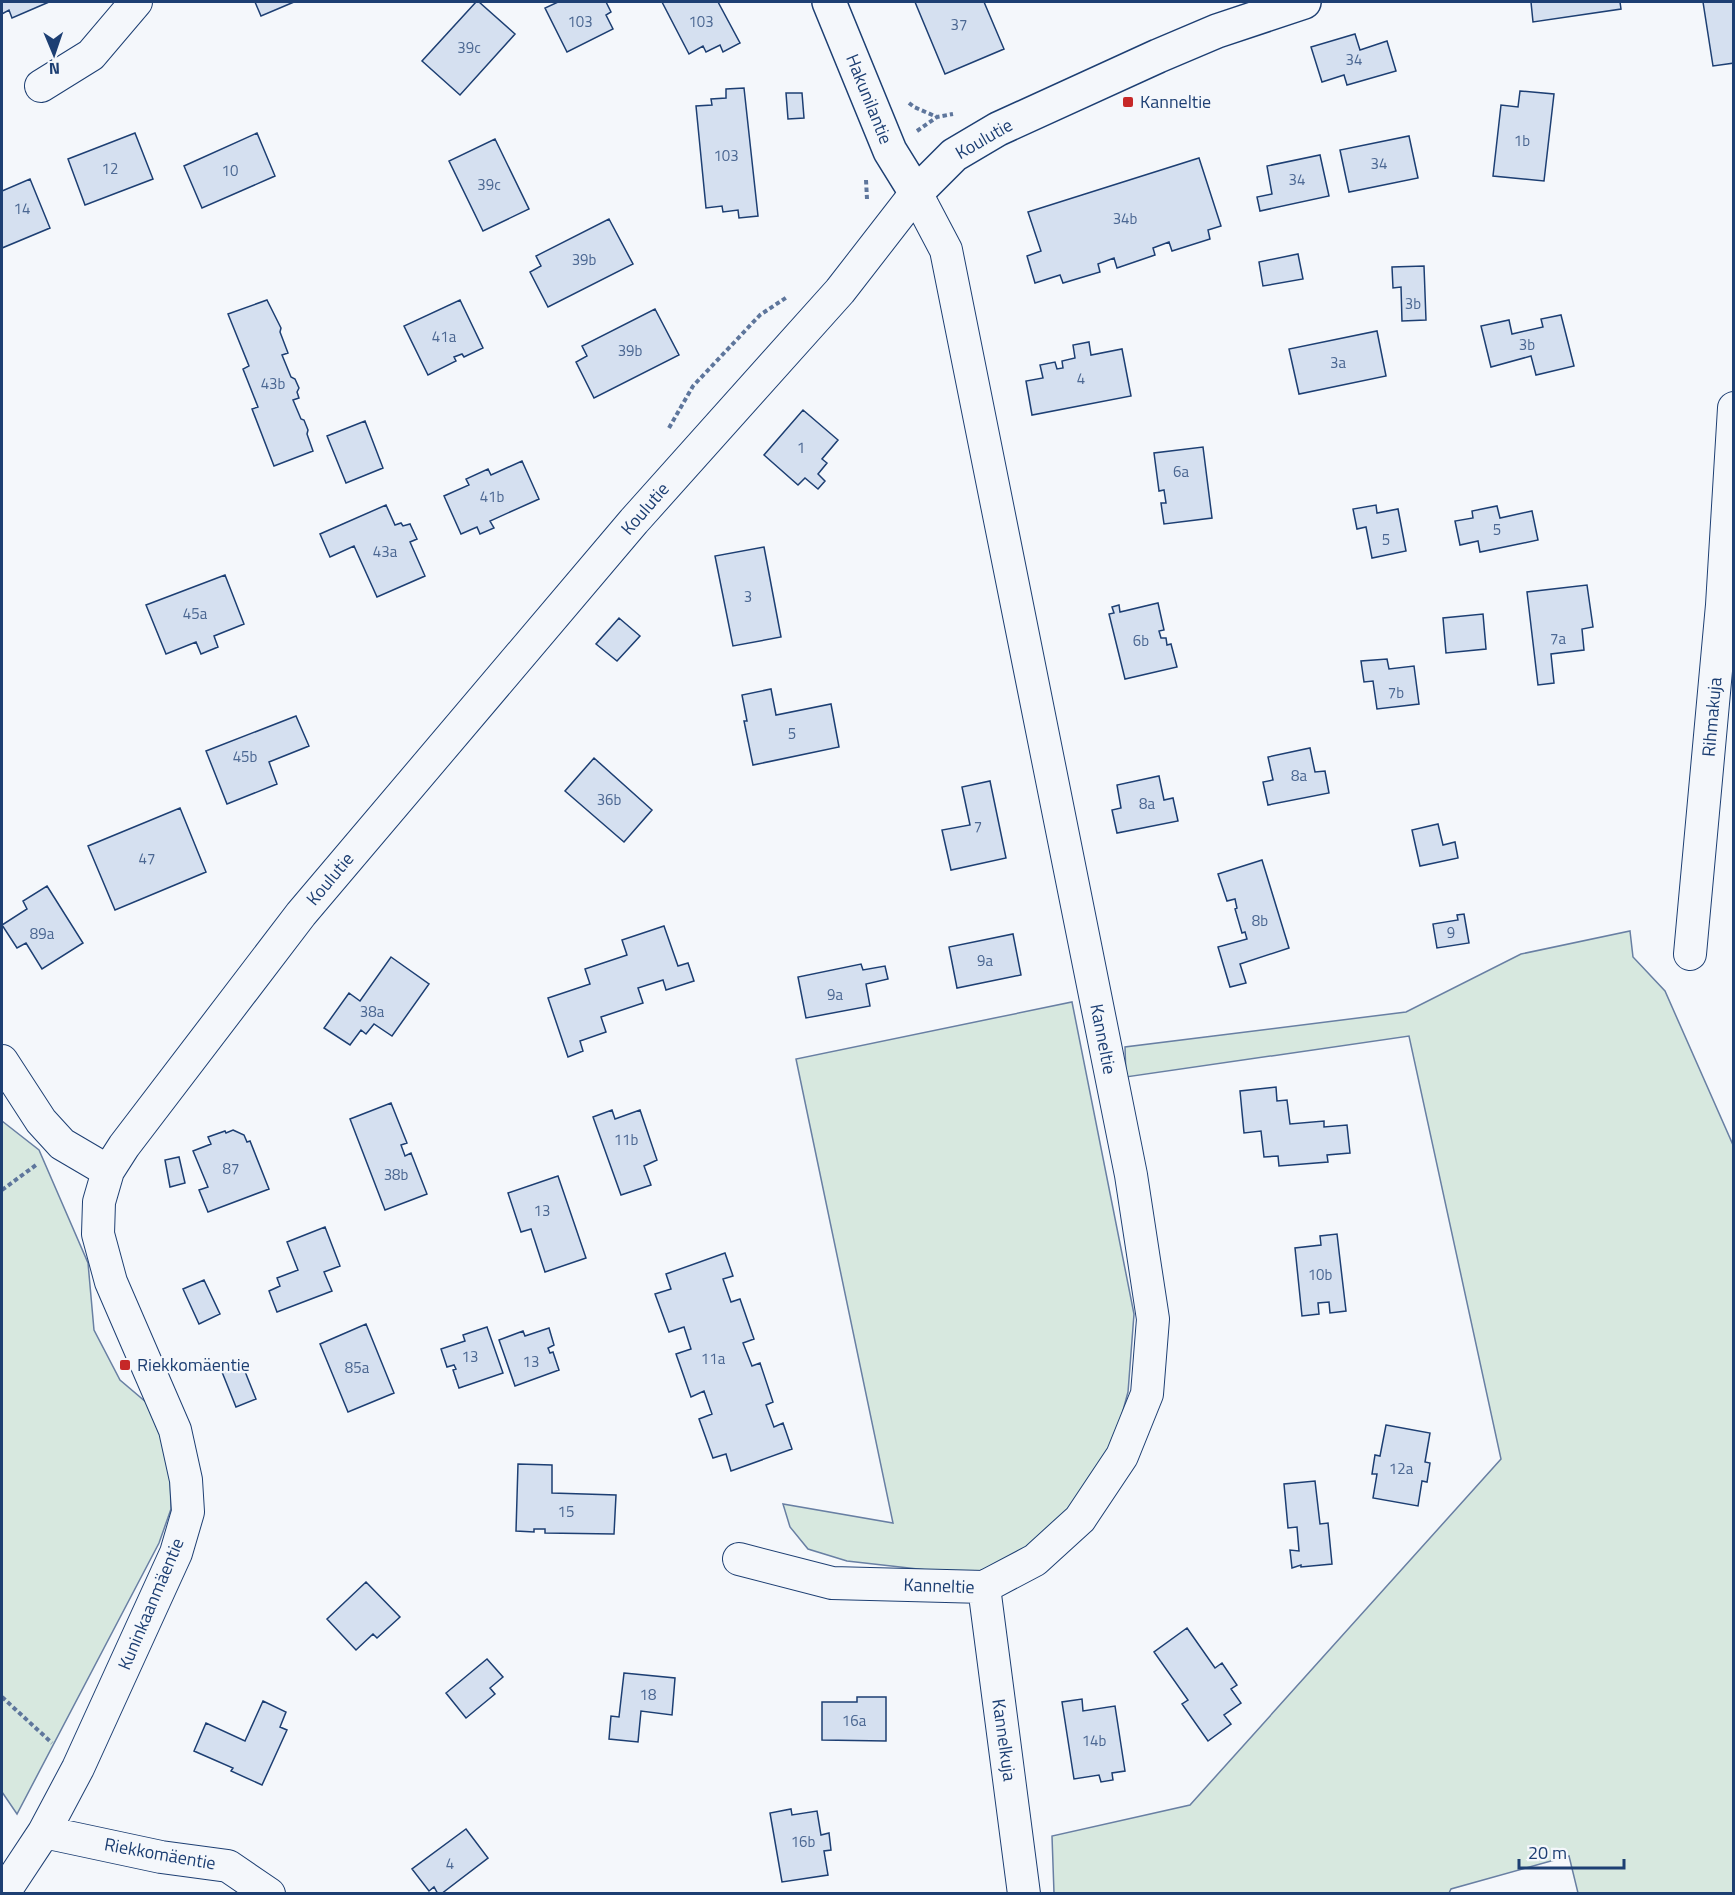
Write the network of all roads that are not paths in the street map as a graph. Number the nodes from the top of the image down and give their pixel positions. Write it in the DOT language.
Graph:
graph roads {
  1 [pos="136,2"];
  2 [pos="829,2"];
  3 [pos="1304,2"];
  4 [pos="41,86"];
  5 [pos="916,193"];
  6 [pos="1734,408"];
  7 [pos="1690,954"];
  8 [pos="2,1061"];
  9 [pos="108,1171"];
  10 [pos="739,1559"];
  11 [pos="984,1587"];
  12 [pos="44,1832"];
  13 [pos="3,1893"];
  14 [pos="269,1893"];
  15 [pos="1024,1893"];
  1 -- 4 [label="street"];
  2 -- 5 [label="street, Hakunilantie"];
  3 -- 5 [label="street, Koulutie"];
  5 -- 9 [label="street, Koulutie"];
  5 -- 11 [label="street, Kanneltie"];
  6 -- 7 [label="street, Rihmakuja"];
  8 -- 9 [label="street"];
  9 -- 12 [label="street, Kuninkaanmäentie"];
  10 -- 11 [label="street, Kanneltie"];
  11 -- 15 [label="street, Kannelkuja"];
  12 -- 13 [label="street, Kuninkaanmäentie"];
  12 -- 14 [label="street, Riekkomäentie"];
}
